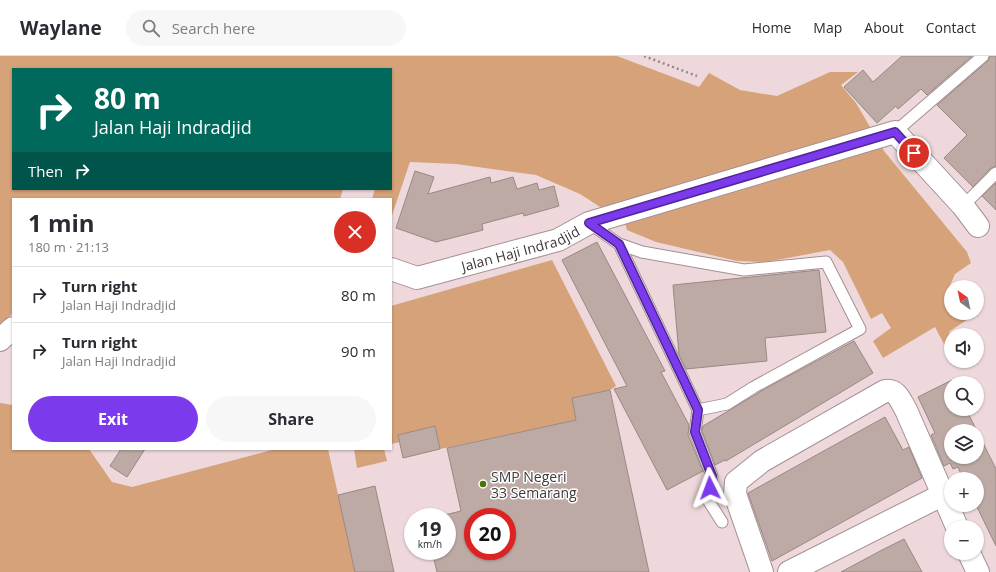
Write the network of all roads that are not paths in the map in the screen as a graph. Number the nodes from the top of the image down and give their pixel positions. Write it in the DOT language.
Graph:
graph roads {
  1 [pos="983,56"];
  2 [pos="895,132"];
  3 [pos="996,173"];
  4 [pos="962,206"];
  5 [pos="589,223"];
  6 [pos="978,226"];
  7 [pos="619,244"];
  8 [pos="392,269"];
  9 [pos="12,329"];
  10 [pos="0,340"];
  11 [pos="698,410"];
  12 [pos="942,495"];
  13 [pos="954,520"];
  14 [pos="722,522"];
  15 [pos="972,560"];
  16 [pos="762,572"];
  17 [pos="789,572"];
  18 [pos="978,572"];
  1 -- 2 [label="lane"];
  2 -- 4 [label="street"];
  2 -- 5 [label="street, Jalan Haji Indradjid"];
  3 -- 4 [label="lane"];
  4 -- 6 [label="street"];
  5 -- 7 [label="lane"];
  5 -- 8 [label="street, Jalan Haji Indradjid"];
  7 -- 11 [label="lane"];
  7 -- 11 [label="lane"];
  9 -- 10 [label="street"];
  11 -- 14 [label="lane"];
  12 -- 13 [label="street"];
  12 -- 16 [label="street"];
  12 -- 17 [label="street"];
  15 -- 18 [label="street"];
}
